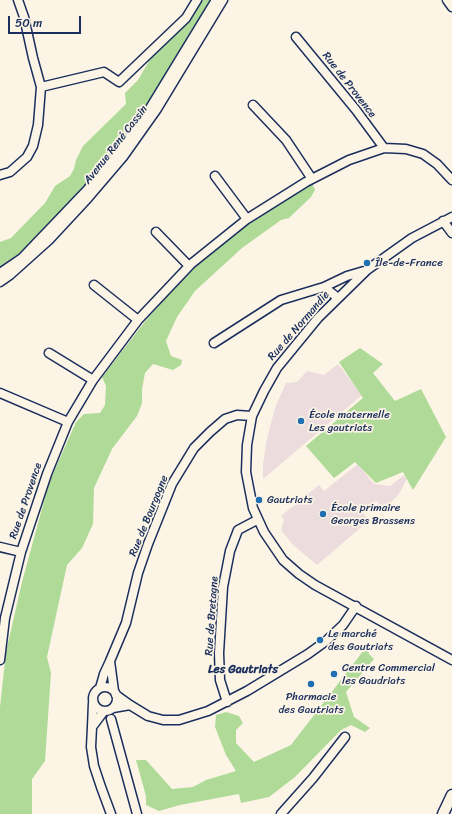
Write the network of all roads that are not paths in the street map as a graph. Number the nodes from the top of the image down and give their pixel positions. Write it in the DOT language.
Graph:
graph roads {
  1 [pos="18,0"];
  2 [pos="197,0"];
  3 [pos="216,0"];
  4 [pos="223,0"];
  5 [pos="447,0"];
  6 [pos="452,7"];
  7 [pos="296,37"];
  8 [pos="41,87"];
  9 [pos="253,105"];
  10 [pos="384,148"];
  11 [pos="0,175"];
  12 [pos="215,176"];
  13 [pos="312,179"];
  14 [pos="452,180"];
  15 [pos="452,217"];
  16 [pos="247,219"];
  17 [pos="443,221"];
  18 [pos="156,232"];
  19 [pos="452,233"];
  20 [pos="189,266"];
  21 [pos="366,270"];
  22 [pos="0,273"];
  23 [pos="0,282"];
  24 [pos="94,285"];
  25 [pos="324,287"];
  26 [pos="338,298"];
  27 [pos="138,320"];
  28 [pos="214,343"];
  29 [pos="49,353"];
  30 [pos="93,380"];
  31 [pos="0,393"];
  32 [pos="252,416"];
  33 [pos="68,422"];
  34 [pos="257,520"];
  35 [pos="0,547"];
  36 [pos="21,552"];
  37 [pos="356,606"];
  38 [pos="0,660"];
  39 [pos="452,660"];
  40 [pos="110,661"];
  41 [pos="100,688"];
  42 [pos="115,693"];
  43 [pos="227,702"];
  44 [pos="93,703"];
  45 [pos="130,705"];
  46 [pos="113,708"];
  47 [pos="104,711"];
  48 [pos="111,719"];
  49 [pos="92,727"];
  50 [pos="345,736"];
  51 [pos="452,795"];
  52 [pos="111,814"];
  53 [pos="137,814"];
  54 [pos="282,814"];
  55 [pos="442,814"];
  1 -- 8 [label="street"];
  2 -- 8 [label="street"];
  3 -- 22 [label="street, Avenue René Cassin"];
  4 -- 23 [label="street, Avenue René Cassin"];
  5 -- 6 [label="street"];
  7 -- 10 [label="street, Rue de Provence"];
  8 -- 11 [label="street"];
  9 -- 13 [label="street"];
  10 -- 13 [label="street, Rue de Provence"];
  10 -- 14 [label="street, Rue de Provence"];
  12 -- 16 [label="street"];
  13 -- 16 [label="street, Rue de Provence"];
  15 -- 17 [label="street, Rue de Normandie"];
  16 -- 20 [label="street, Rue de Provence"];
  17 -- 19 [label="street"];
  17 -- 21 [label="street, Rue de Normandie"];
  18 -- 20 [label="street"];
  20 -- 27 [label="street, Rue de Provence"];
  21 -- 25 [label="street"];
  21 -- 26 [label="street, Rue de Normandie"];
  24 -- 27 [label="street"];
  25 -- 26 [label="street"];
  25 -- 28 [label="street"];
  26 -- 32 [label="street, Rue de Normandie"];
  27 -- 30 [label="street, Rue de Provence"];
  29 -- 30 [label="street"];
  30 -- 33 [label="street, Rue de Provence"];
  31 -- 33 [label="street"];
  32 -- 34 [label="street, Rue de Normandie"];
  32 -- 40 [label="street, Rue de Bourgogne"];
  33 -- 36 [label="street, Rue de Provence"];
  34 -- 37 [label="street, Rue de Normandie"];
  34 -- 43 [label="street, Rue de Bretagne"];
  35 -- 36 [label="street"];
  36 -- 38 [label="street, Rue de Provence"];
  37 -- 39 [label="street, Rue de Normandie"];
  37 -- 43 [label="street"];
  40 -- 41 [label="street, Rue de Bourgogne"];
  40 -- 42 [label="street"];
  41 -- 42 [label="street"];
  41 -- 44 [label="street"];
  42 -- 45 [label="street"];
  42 -- 46 [label="street"];
  43 -- 45 [label="street"];
  44 -- 47 [label="street"];
  44 -- 49 [label="street"];
  45 -- 46 [label="street"];
  46 -- 47 [label="street"];
  47 -- 49 [label="street"];
  48 -- 53 [label="street"];
  49 -- 52 [label="street"];
  50 -- 54 [label="street"];
  51 -- 55 [label="street"];
}
